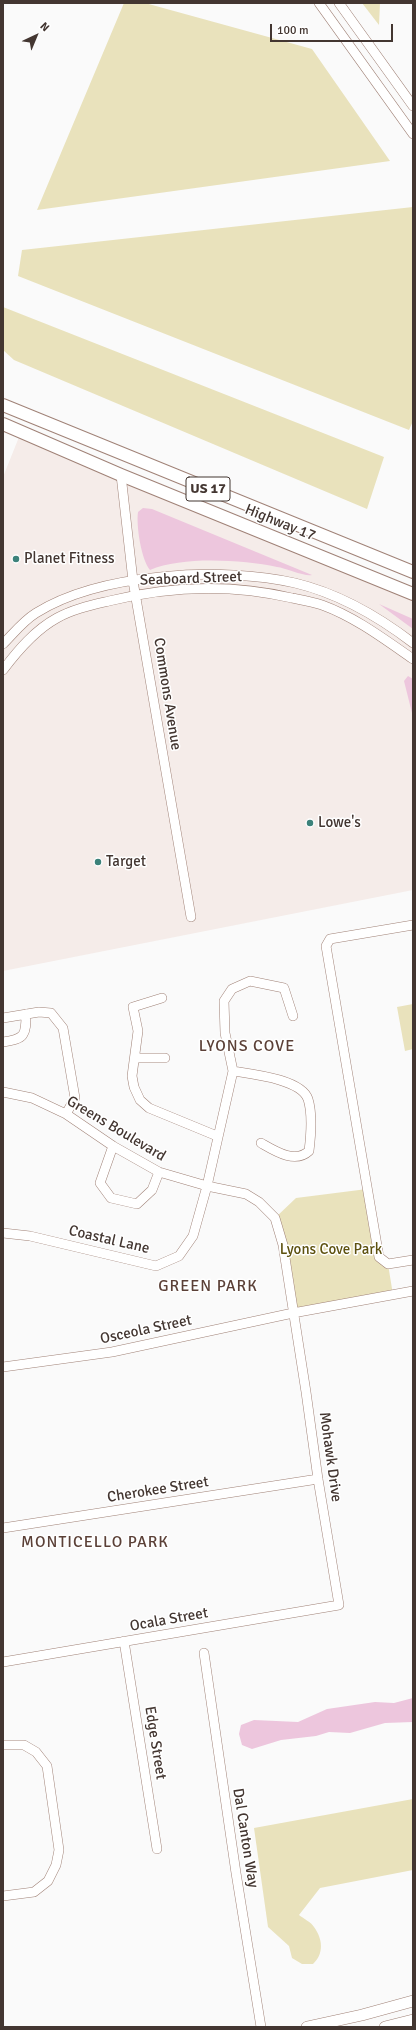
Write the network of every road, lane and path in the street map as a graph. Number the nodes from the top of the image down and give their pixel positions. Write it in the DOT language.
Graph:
graph roads {
  1 [pos="319,3"];
  2 [pos="339,3"];
  3 [pos="413,106"];
  4 [pos="413,134"];
  5 [pos="3,405"];
  6 [pos="3,424"];
  7 [pos="121,475"];
  8 [pos="413,572"];
  9 [pos="133,581"];
  10 [pos="136,594"];
  11 [pos="413,594"];
  12 [pos="413,643"];
  13 [pos="3,644"];
  14 [pos="413,659"];
  15 [pos="3,670"];
  16 [pos="191,917"];
  17 [pos="413,925"];
  18 [pos="162,998"];
  19 [pos="26,1014"];
  20 [pos="293,1016"];
  21 [pos="3,1018"];
  22 [pos="3,1042"];
  23 [pos="135,1058"];
  24 [pos="165,1058"];
  25 [pos="233,1071"];
  26 [pos="3,1092"];
  27 [pos="66,1114"];
  28 [pos="217,1136"];
  29 [pos="262,1143"];
  30 [pos="113,1146"];
  31 [pos="159,1172"];
  32 [pos="207,1186"];
  33 [pos="3,1233"];
  34 [pos="413,1260"];
  35 [pos="413,1291"];
  36 [pos="293,1313"];
  37 [pos="3,1367"];
  38 [pos="318,1479"];
  39 [pos="3,1528"];
  40 [pos="339,1605"];
  41 [pos="124,1641"];
  42 [pos="204,1653"];
  43 [pos="3,1662"];
  44 [pos="3,1745"];
  45 [pos="158,1849"];
  46 [pos="3,1896"];
  47 [pos="413,2001"];
  48 [pos="413,2020"];
  49 [pos="261,2027"];
  50 [pos="306,2027"];
  51 [pos="385,2027"];
  1 -- 4 [label="street"];
  2 -- 3 [label="street"];
  5 -- 8 [label="highway, Highway 17 / US 17"];
  6 -- 7 [label="highway, Highway 17 / US 17"];
  7 -- 9 [label="street, Commons Avenue"];
  7 -- 11 [label="highway, Highway 17 / US 17"];
  9 -- 10 [label="street, Commons Avenue"];
  9 -- 12 [label="street, Seaboard Street"];
  9 -- 13 [label="street, Seaboard Street"];
  10 -- 14 [label="street, Seaboard Street"];
  10 -- 15 [label="street, Seaboard Street"];
  10 -- 16 [label="street, Commons Avenue"];
  17 -- 34 [label="street"];
  18 -- 23 [label="street"];
  19 -- 21 [label="street"];
  19 -- 22 [label="street"];
  19 -- 27 [label="street"];
  20 -- 25 [label="street"];
  23 -- 24 [label="street"];
  23 -- 28 [label="street"];
  25 -- 28 [label="street, Coastal Lane"];
  25 -- 29 [label="street"];
  26 -- 27 [label="street, Greens Boulevard"];
  27 -- 30 [label="street, Greens Boulevard"];
  28 -- 32 [label="street, Coastal Lane"];
  30 -- 31 [label="street, Greens Boulevard"];
  30 -- 31 [label="street"];
  31 -- 32 [label="street, Greens Boulevard"];
  32 -- 33 [label="street, Coastal Lane"];
  32 -- 36 [label="street, Greens Boulevard"];
  35 -- 36 [label="street"];
  36 -- 37 [label="street, Osceola Street"];
  36 -- 38 [label="street, Mohawk Drive"];
  38 -- 39 [label="street, Cherokee Street"];
  38 -- 40 [label="street, Mohawk Drive"];
  40 -- 41 [label="street, Ocala Street"];
  41 -- 43 [label="street, Ocala Street"];
  41 -- 45 [label="street, Edge Street"];
  42 -- 49 [label="street, Dal Canton Way"];
  44 -- 46 [label="street"];
  47 -- 50 [label="main road"];
  48 -- 51 [label="main road"];
}
